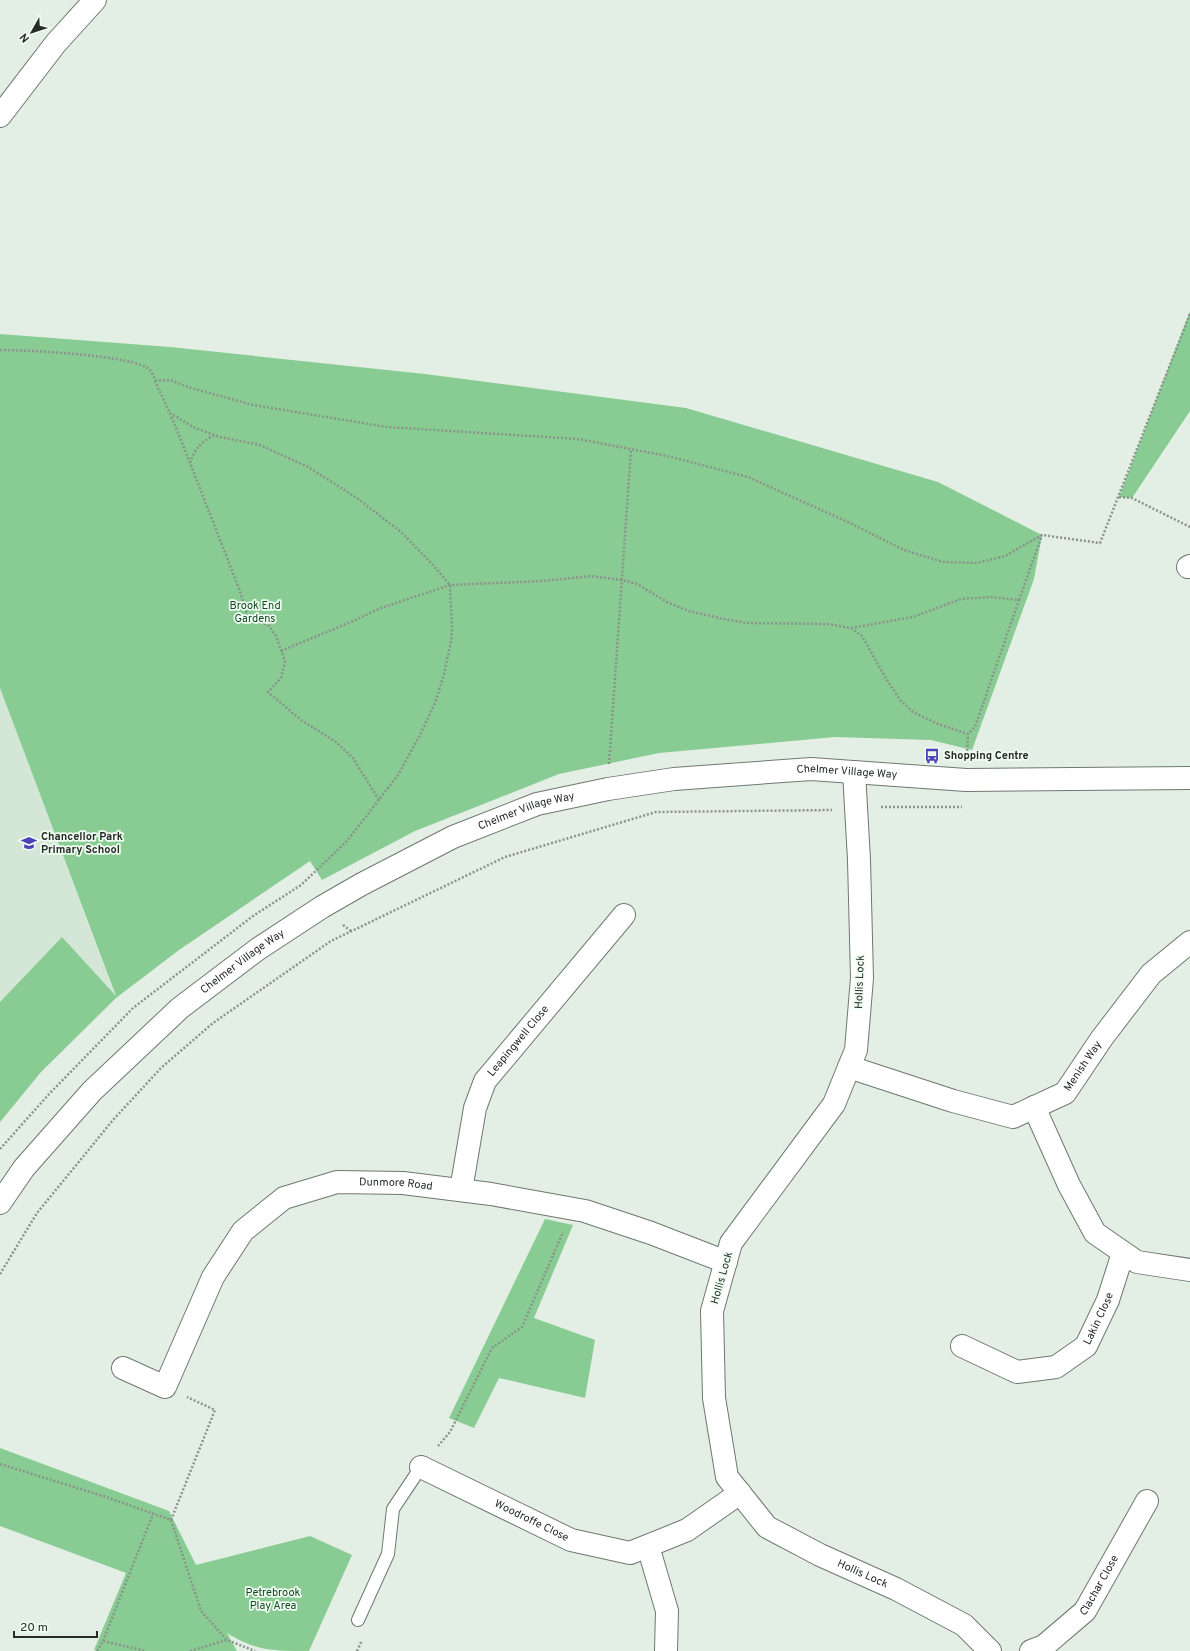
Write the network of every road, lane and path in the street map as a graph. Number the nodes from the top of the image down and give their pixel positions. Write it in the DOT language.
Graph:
graph roads {
  1 [pos="95,0"];
  2 [pos="0,116"];
  3 [pos="1190,314"];
  4 [pos="0,350"];
  5 [pos="155,382"];
  6 [pos="170,413"];
  7 [pos="214,435"];
  8 [pos="631,449"];
  9 [pos="190,463"];
  10 [pos="1119,497"];
  11 [pos="1190,527"];
  12 [pos="1042,535"];
  13 [pos="622,580"];
  14 [pos="450,585"];
  15 [pos="1019,600"];
  16 [pos="851,628"];
  17 [pos="281,651"];
  18 [pos="968,734"];
  19 [pos="854,772"];
  20 [pos="1190,778"];
  21 [pos="966,780"];
  22 [pos="608,789"];
  23 [pos="379,800"];
  24 [pos="855,807"];
  25 [pos="279,900"];
  26 [pos="624,915"];
  27 [pos="1190,942"];
  28 [pos="849,1067"];
  29 [pos="1034,1107"];
  30 [pos="461,1190"];
  31 [pos="0,1203"];
  32 [pos="573,1209"];
  33 [pos="1123,1253"];
  34 [pos="726,1262"];
  35 [pos="1190,1270"];
  36 [pos="0,1274"];
  37 [pos="962,1346"];
  38 [pos="123,1368"];
  39 [pos="165,1387"];
  40 [pos="0,1464"];
  41 [pos="420,1467"];
  42 [pos="740,1493"];
  43 [pos="1147,1500"];
  44 [pos="153,1514"];
  45 [pos="170,1520"];
  46 [pos="648,1546"];
  47 [pos="358,1620"];
  48 [pos="227,1640"];
  49 [pos="103,1641"];
  50 [pos="98,1651"];
  51 [pos="146,1651"];
  52 [pos="190,1651"];
  53 [pos="255,1651"];
  54 [pos="666,1651"];
  55 [pos="990,1651"];
  56 [pos="1031,1651"];
  1 -- 2 [label="street"];
  3 -- 10 [label="path"];
  4 -- 5 [label="path"];
  5 -- 6 [label="path"];
  5 -- 8 [label="path"];
  6 -- 7 [label="path"];
  6 -- 9 [label="path"];
  7 -- 9 [label="path"];
  7 -- 14 [label="path"];
  8 -- 12 [label="path"];
  8 -- 13 [label="path"];
  9 -- 17 [label="path"];
  10 -- 11 [label="path"];
  10 -- 12 [label="path"];
  12 -- 15 [label="path"];
  13 -- 14 [label="path"];
  13 -- 16 [label="path"];
  13 -- 22 [label="path"];
  14 -- 17 [label="path"];
  14 -- 23 [label="path"];
  15 -- 16 [label="path"];
  15 -- 18 [label="path"];
  16 -- 18 [label="path"];
  17 -- 23 [label="path"];
  18 -- 21 [label="path"];
  19 -- 21 [label="street, Chelmer Village Way"];
  19 -- 22 [label="street, Chelmer Village Way"];
  19 -- 24 [label="street, Hollis Lock"];
  20 -- 21 [label="street, Chelmer Village Way"];
  21 -- 24 [label="path"];
  22 -- 31 [label="street, Chelmer Village Way"];
  23 -- 25 [label="path"];
  24 -- 28 [label="street, Hollis Lock"];
  24 -- 36 [label="path"];
  26 -- 30 [label="street, Leapingwell Close"];
  27 -- 29 [label="street, Menish Way"];
  28 -- 29 [label="street, Menish Way"];
  28 -- 34 [label="street, Hollis Lock"];
  29 -- 33 [label="street"];
  30 -- 32 [label="street, Dunmore Road"];
  30 -- 39 [label="street, Dunmore Road"];
  32 -- 34 [label="street, Dunmore Road"];
  32 -- 41 [label="path"];
  33 -- 35 [label="street"];
  33 -- 37 [label="street, Lakin Close"];
  34 -- 42 [label="street, Hollis Lock"];
  38 -- 39 [label="street"];
  39 -- 45 [label="path"];
  40 -- 44 [label="path"];
  41 -- 46 [label="street, Woodroffe Close"];
  41 -- 47 [label="lane"];
  42 -- 46 [label="street, Woodroffe Close"];
  42 -- 55 [label="street, Hollis Lock"];
  43 -- 56 [label="street, Clachar Close"];
  44 -- 45 [label="path"];
  44 -- 49 [label="path"];
  45 -- 48 [label="path"];
  46 -- 54 [label="street"];
  48 -- 52 [label="path"];
  48 -- 53 [label="path"];
  49 -- 50 [label="path"];
  49 -- 51 [label="path"];
}
